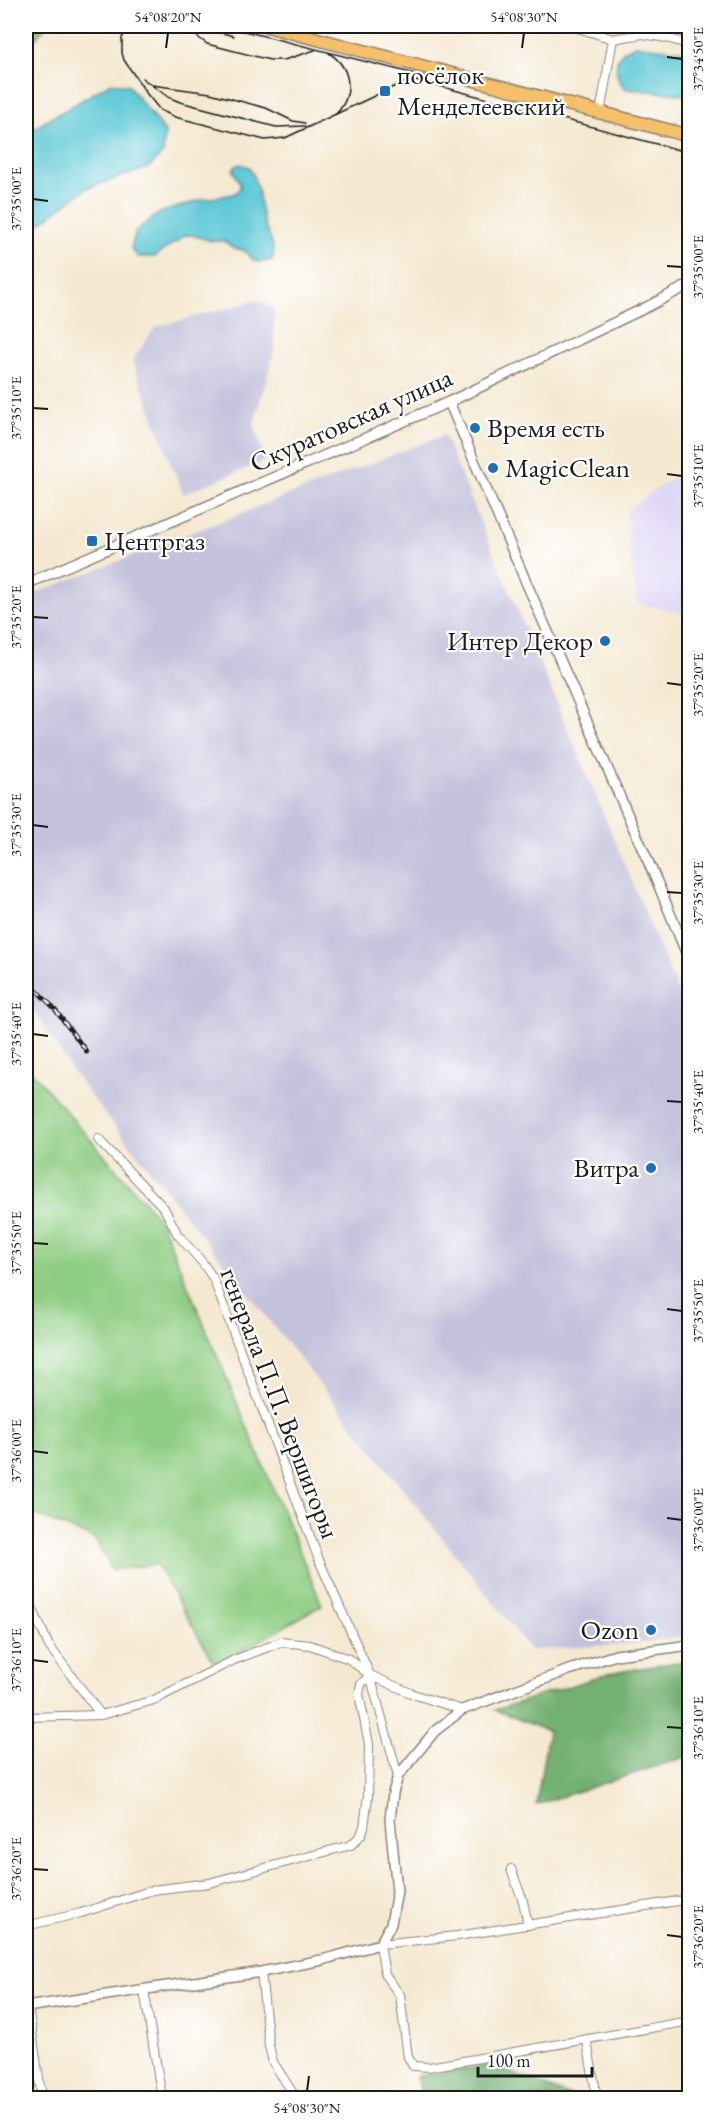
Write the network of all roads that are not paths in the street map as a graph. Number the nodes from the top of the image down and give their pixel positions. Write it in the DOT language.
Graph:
graph roads {
  1 [pos="267,26"];
  2 [pos="572,26"];
  3 [pos="613,39"];
  4 [pos="690,45"];
  5 [pos="600,113"];
  6 [pos="690,136"];
  7 [pos="690,284"];
  8 [pos="449,402"];
  9 [pos="26,584"];
  10 [pos="690,962"];
  11 [pos="98,1139"];
  12 [pos="26,1594"];
  13 [pos="690,1645"];
  14 [pos="370,1675"];
  15 [pos="462,1710"];
  16 [pos="101,1715"];
  17 [pos="26,1717"];
  18 [pos="398,1776"];
  19 [pos="511,1869"];
  20 [pos="690,1899"];
  21 [pos="528,1925"];
  22 [pos="26,1926"];
  23 [pos="380,1944"];
  24 [pos="261,1972"];
  25 [pos="144,1990"];
  26 [pos="27,2007"];
  27 [pos="690,2021"];
  28 [pos="586,2041"];
  29 [pos="42,2098"];
  30 [pos="162,2098"];
  31 [pos="296,2098"];
  32 [pos="597,2098"];
  1 -- 5 [label="main road"];
  2 -- 3 [label="street"];
  3 -- 4 [label="street"];
  3 -- 5 [label="street"];
  5 -- 6 [label="main road"];
  7 -- 8 [label="street, Скуратовская улица"];
  8 -- 9 [label="street, Скуратовская улица"];
  8 -- 10 [label="street"];
  11 -- 14 [label="street, генерала П.П. Вершигоры"];
  12 -- 16 [label="street"];
  13 -- 15 [label="street"];
  14 -- 15 [label="street"];
  14 -- 16 [label="street"];
  14 -- 18 [label="street, генерала П.П. Вершигоры"];
  14 -- 22 [label="street"];
  15 -- 18 [label="street"];
  16 -- 17 [label="street"];
  18 -- 23 [label="street"];
  19 -- 21 [label="street"];
  20 -- 21 [label="street"];
  21 -- 23 [label="street"];
  23 -- 24 [label="street"];
  23 -- 28 [label="street"];
  24 -- 25 [label="street"];
  24 -- 31 [label="street"];
  25 -- 26 [label="street"];
  25 -- 30 [label="street"];
  26 -- 29 [label="street"];
  27 -- 28 [label="street"];
  28 -- 32 [label="street"];
}
